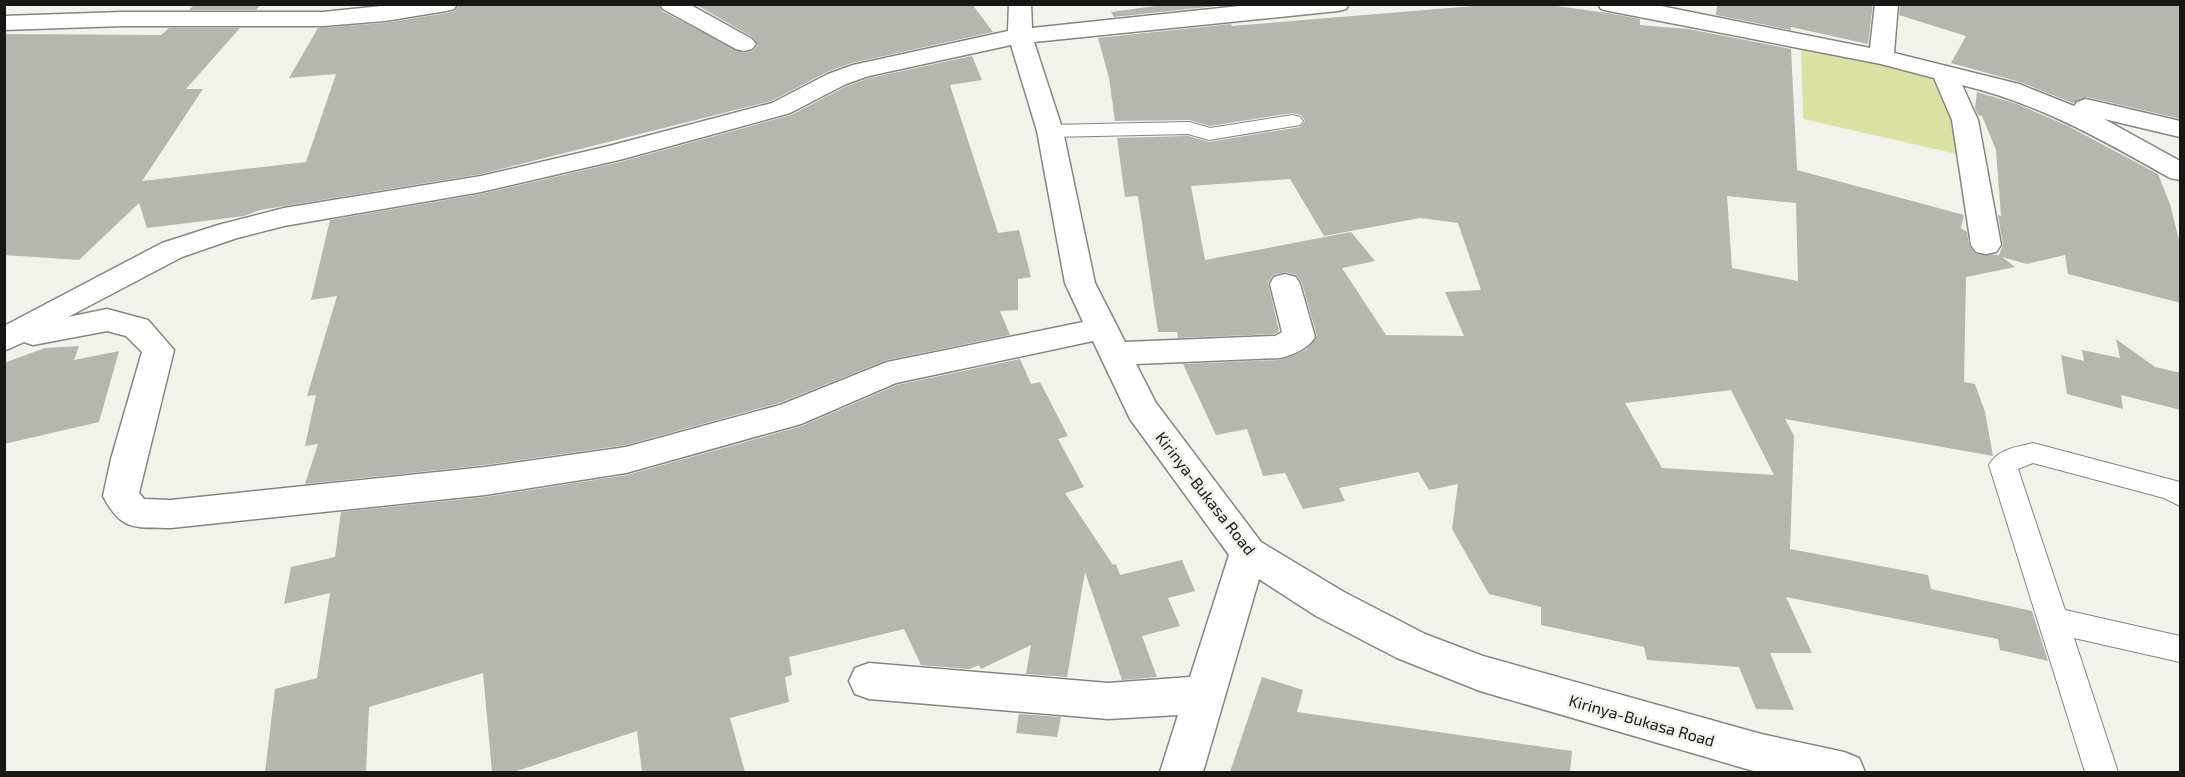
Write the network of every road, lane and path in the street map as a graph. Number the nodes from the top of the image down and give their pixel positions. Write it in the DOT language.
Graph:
graph roads {
  1 [pos="446,4"];
  2 [pos="671,4"];
  3 [pos="1338,4"];
  4 [pos="1609,4"];
  5 [pos="1887,4"];
  6 [pos="1217,10"];
  7 [pos="1020,20"];
  8 [pos="4,22"];
  9 [pos="744,44"];
  10 [pos="1881,57"];
  11 [pos="1944,72"];
  12 [pos="2010,89"];
  13 [pos="1293,121"];
  14 [pos="2181,129"];
  15 [pos="1050,131"];
  16 [pos="2181,171"];
  17 [pos="1986,244"];
  18 [pos="1285,284"];
  19 [pos="4,340"];
  20 [pos="1107,342"];
  21 [pos="2181,495"];
  22 [pos="1248,553"];
  23 [pos="2051,620"];
  24 [pos="2181,649"];
  25 [pos="869,681"];
  26 [pos="1204,695"];
  27 [pos="1763,763"];
  28 [pos="1182,772"];
  29 [pos="1844,772"];
  30 [pos="2102,772"];
  1 -- 8 [label="street"];
  2 -- 9 [label="street"];
  3 -- 6 [label="street"];
  4 -- 10 [label="street"];
  5 -- 10 [label="street"];
  6 -- 7 [label="street"];
  7 -- 15 [label="street, Kirinya-Bukasa Road"];
  7 -- 19 [label="street"];
  10 -- 11 [label="street"];
  11 -- 12 [label="street"];
  11 -- 17 [label="street"];
  12 -- 14 [label="street"];
  12 -- 16 [label="street"];
  13 -- 15 [label="lane"];
  15 -- 20 [label="street, Kirinya-Bukasa Road"];
  18 -- 20 [label="street"];
  19 -- 20 [label="street"];
  20 -- 22 [label="street, Kirinya-Bukasa Road"];
  21 -- 23 [label="lane"];
  22 -- 26 [label="street"];
  22 -- 27 [label="street, Kirinya-Bukasa Road"];
  23 -- 24 [label="lane"];
  23 -- 30 [label="lane"];
  25 -- 26 [label="street"];
  26 -- 28 [label="street"];
  27 -- 29 [label="street, Kirinya-Bukasa Road"];
}
